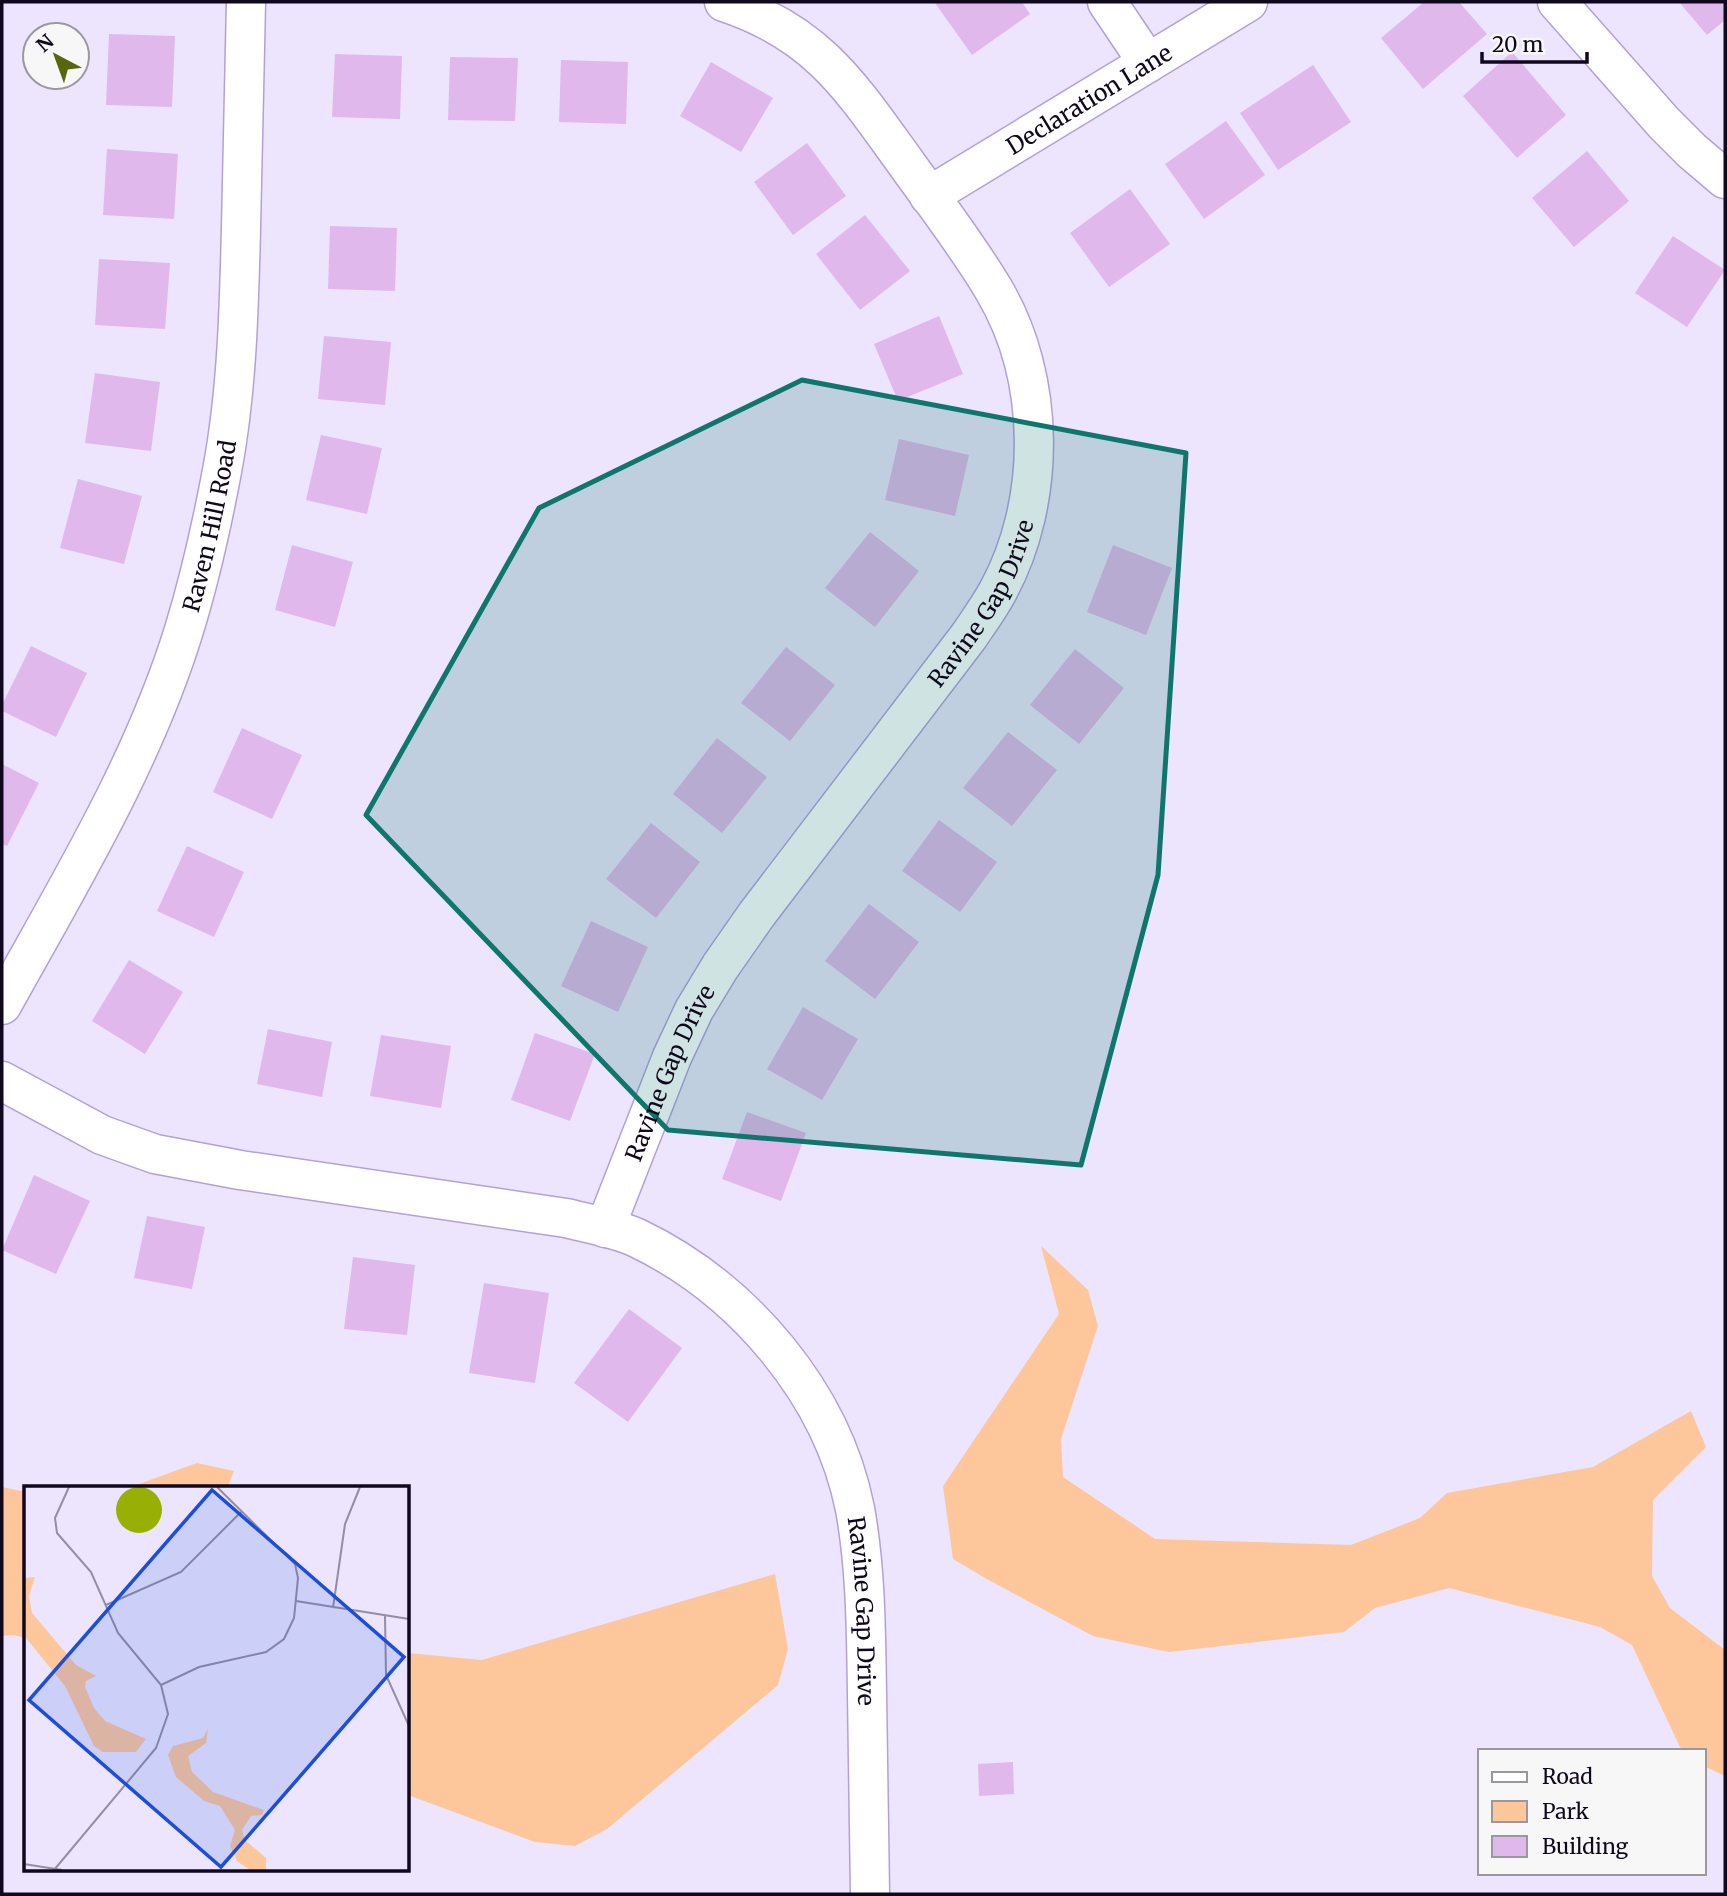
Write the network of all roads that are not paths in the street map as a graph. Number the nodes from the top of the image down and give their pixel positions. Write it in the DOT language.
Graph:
graph roads {
  1 [pos="246,2"];
  2 [pos="724,2"];
  3 [pos="1107,2"];
  4 [pos="1248,2"];
  5 [pos="1557,2"];
  6 [pos="1147,63"];
  7 [pos="1725,179"];
  8 [pos="929,195"];
  9 [pos="2,1005"];
  10 [pos="2,1081"];
  11 [pos="605,1228"];
  12 [pos="870,1894"];
  1 -- 9 [label="street, Raven Hill Road"];
  2 -- 8 [label="street, Ravine Gap Drive"];
  3 -- 6 [label="street"];
  4 -- 6 [label="street, Declaration Lane"];
  5 -- 7 [label="street"];
  6 -- 8 [label="street, Declaration Lane"];
  8 -- 11 [label="street, Ravine Gap Drive"];
  10 -- 11 [label="street, Ravine Gap Drive"];
  11 -- 12 [label="street, Ravine Gap Drive"];
}
